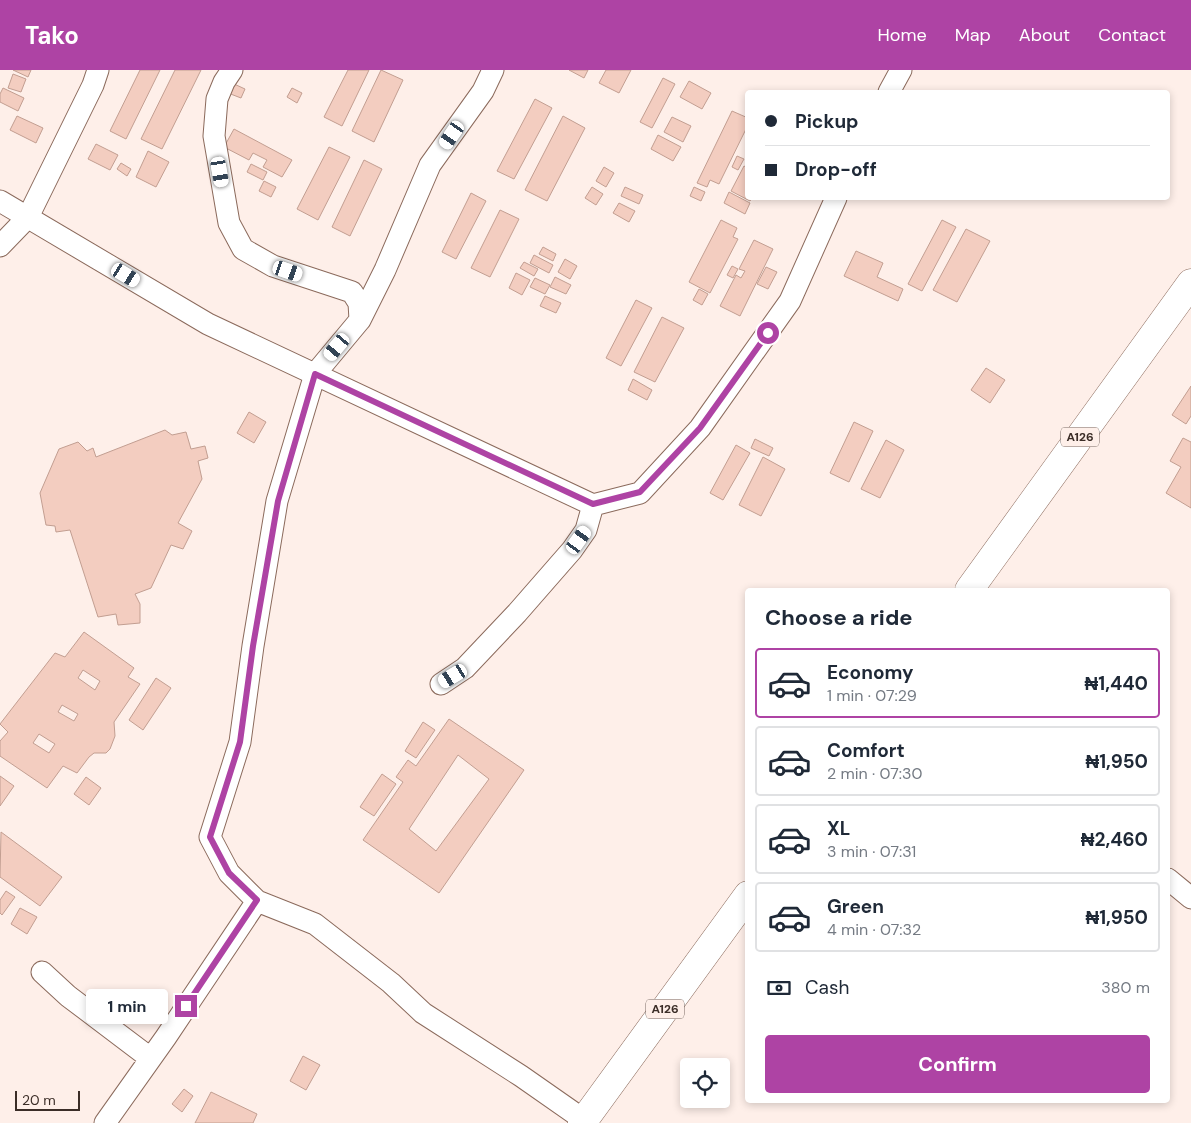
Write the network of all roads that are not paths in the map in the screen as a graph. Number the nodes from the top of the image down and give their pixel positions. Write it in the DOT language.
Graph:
graph roads {
  1 [pos="98,70"];
  2 [pos="232,70"];
  3 [pos="493,70"];
  4 [pos="901,70"];
  5 [pos="890,90"];
  6 [pos="835,200"];
  7 [pos="0,201"];
  8 [pos="28,217"];
  9 [pos="0,246"];
  10 [pos="1191,283"];
  11 [pos="360,320"];
  12 [pos="315,374"];
  13 [pos="593,504"];
  14 [pos="970,588"];
  15 [pos="441,684"];
  16 [pos="1170,881"];
  17 [pos="1191,898"];
  18 [pos="745,899"];
  19 [pos="257,900"];
  20 [pos="42,972"];
  21 [pos="150,1058"];
  22 [pos="583,1121"];
  23 [pos="105,1123"];
  1 -- 8 [label="street"];
  2 -- 11 [label="street"];
  3 -- 11 [label="street"];
  4 -- 5 [label="street"];
  6 -- 13 [label="street"];
  7 -- 8 [label="street"];
  8 -- 9 [label="street"];
  8 -- 12 [label="street"];
  10 -- 14 [label="highway, A126"];
  11 -- 12 [label="street"];
  12 -- 13 [label="street"];
  12 -- 19 [label="street"];
  13 -- 15 [label="street"];
  16 -- 17 [label="street"];
  18 -- 22 [label="highway, A126"];
  19 -- 21 [label="street"];
  19 -- 22 [label="street"];
  20 -- 21 [label="street"];
  21 -- 23 [label="street"];
}
